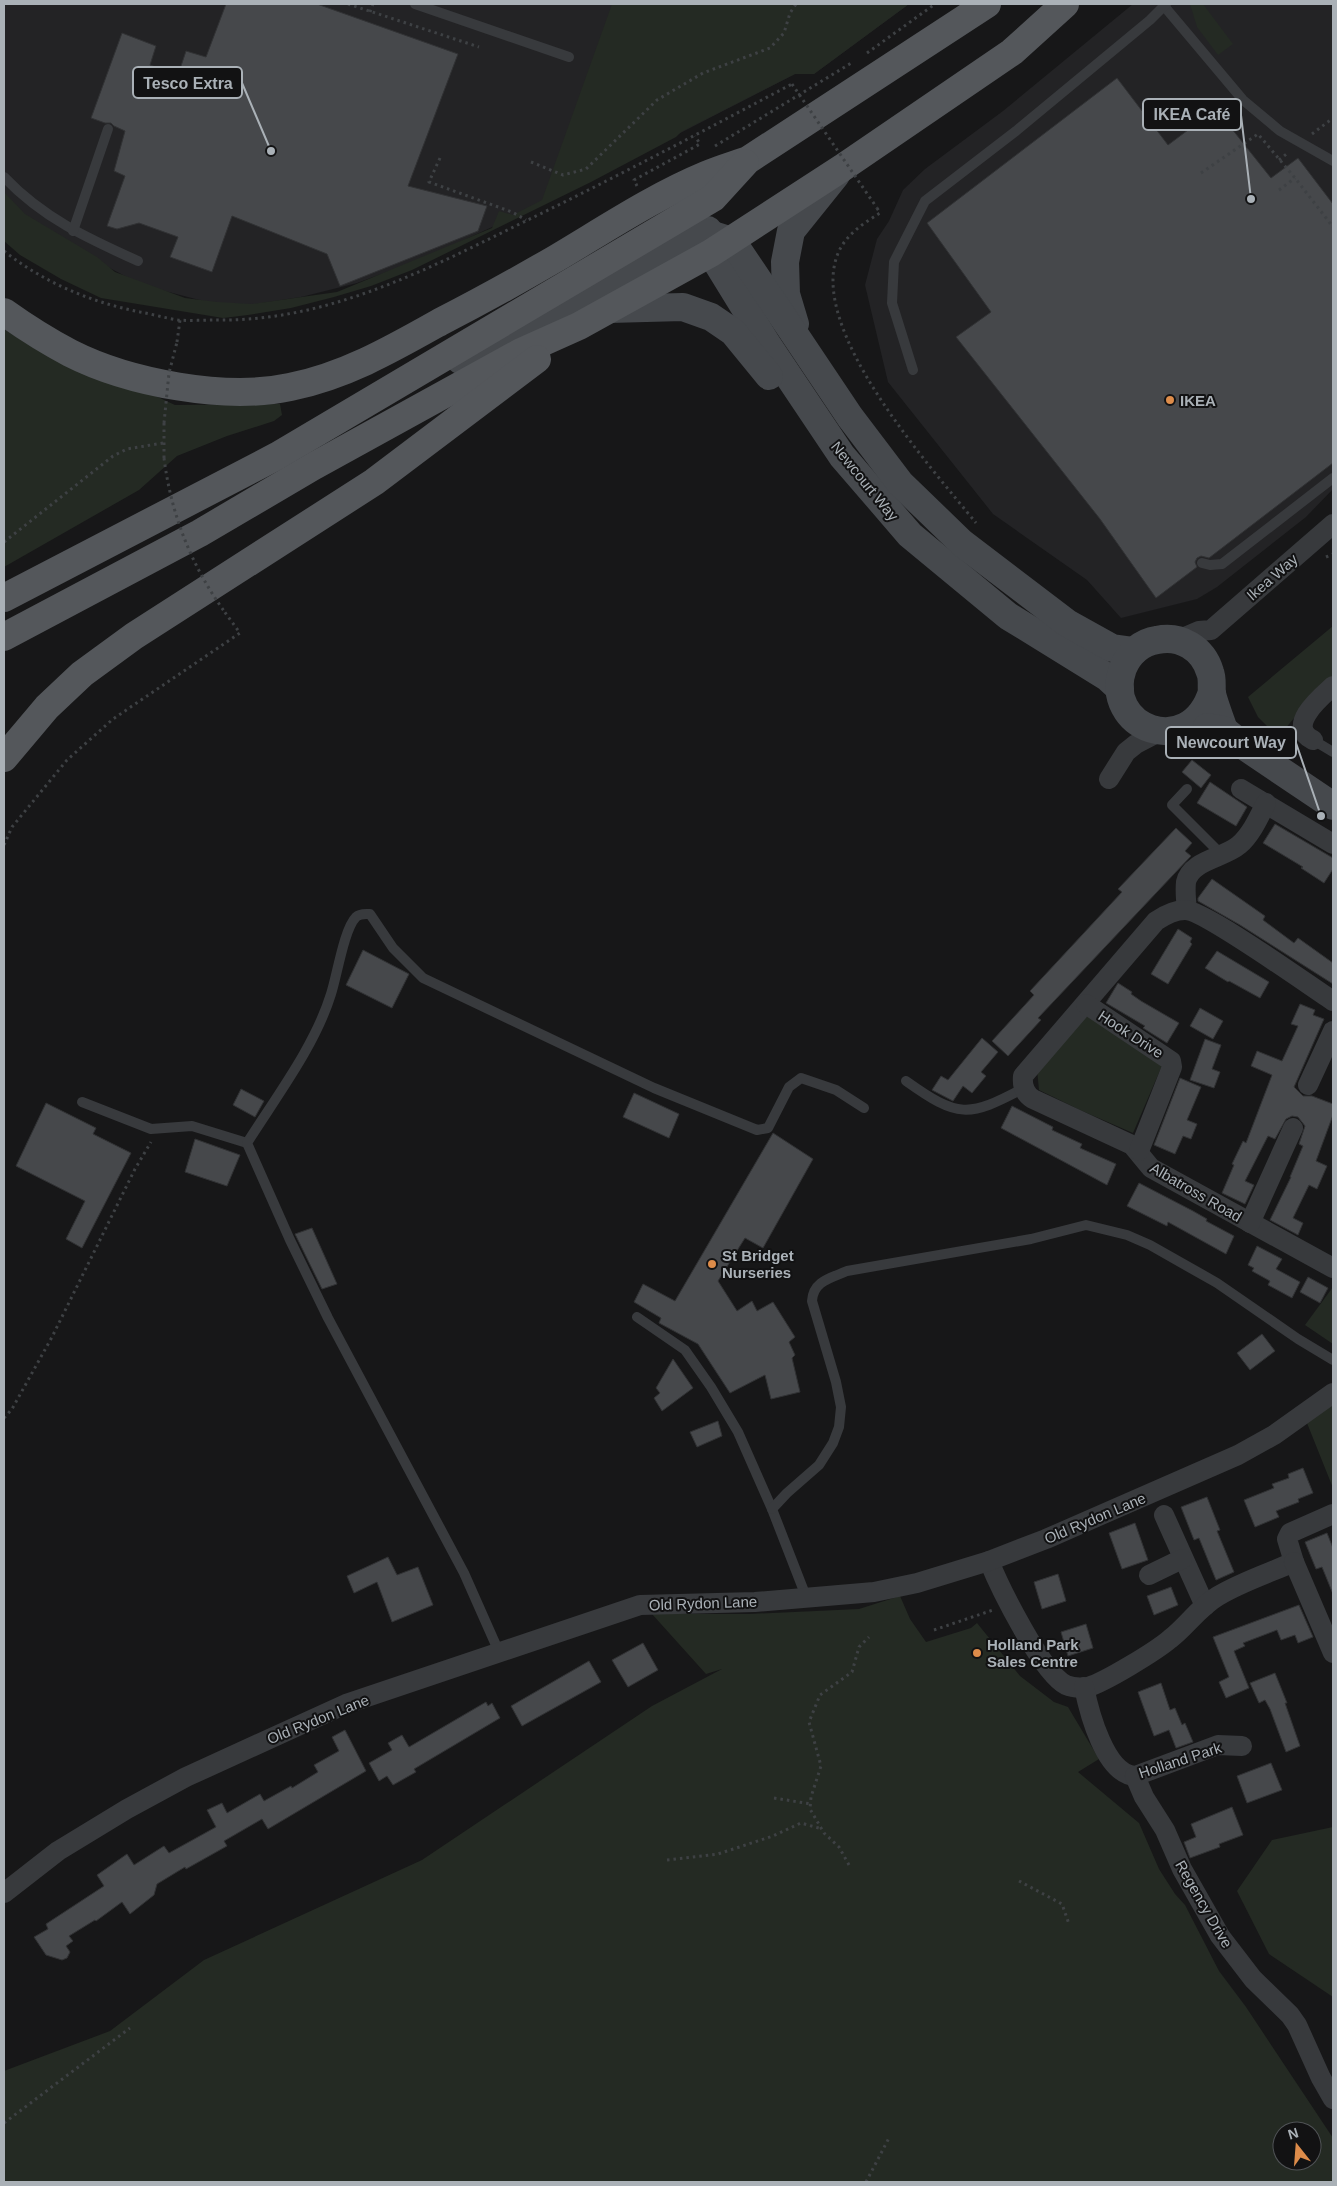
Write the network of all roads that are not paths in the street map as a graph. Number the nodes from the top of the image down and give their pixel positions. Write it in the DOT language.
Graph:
graph roads {
  1 [pos="415,4"];
  2 [pos="987,4"];
  3 [pos="1065,4"];
  4 [pos="1165,5"];
  5 [pos="1046,13"];
  6 [pos="962,15"];
  7 [pos="569,57"];
  8 [pos="108,129"];
  9 [pos="748,160"];
  10 [pos="1333,160"];
  11 [pos="842,168"];
  12 [pos="4,177"];
  13 [pos="713,198"];
  14 [pos="73,231"];
  15 [pos="717,242"];
  16 [pos="138,261"];
  17 [pos="610,309"];
  18 [pos="4,312"];
  19 [pos="580,326"];
  20 [pos="800,343"];
  21 [pos="913,370"];
  22 [pos="355,409"];
  23 [pos="842,456"];
  24 [pos="1333,478"];
  25 [pos="1333,524"];
  26 [pos="1202,563"];
  27 [pos="4,598"];
  28 [pos="1211,630"];
  29 [pos="4,637"];
  30 [pos="1178,640"];
  31 [pos="1134,651"];
  32 [pos="1207,663"];
  33 [pos="1333,686"];
  34 [pos="1120,689"];
  35 [pos="1212,692"];
  36 [pos="1132,716"];
  37 [pos="1190,724"];
  38 [pos="1224,730"];
  39 [pos="1161,731"];
  40 [pos="1313,740"];
  41 [pos="1126,752"];
  42 [pos="1333,752"];
  43 [pos="4,758"];
  44 [pos="1109,779"];
  45 [pos="1241,788"];
  46 [pos="1187,789"];
  47 [pos="1266,803"];
  48 [pos="1333,806"];
  49 [pos="1333,844"];
  50 [pos="1222,855"];
  51 [pos="1187,910"];
  52 [pos="1333,1001"];
  53 [pos="1086,1004"];
  54 [pos="1333,1030"];
  55 [pos="906,1081"];
  56 [pos="1024,1082"];
  57 [pos="1308,1085"];
  58 [pos="82,1102"];
  59 [pos="864,1108"];
  60 [pos="1293,1128"];
  61 [pos="247,1144"];
  62 [pos="1139,1151"];
  63 [pos="1250,1223"];
  64 [pos="1333,1268"];
  65 [pos="637,1317"];
  66 [pos="1333,1360"];
  67 [pos="1333,1393"];
  68 [pos="772,1509"];
  69 [pos="1333,1514"];
  70 [pos="1164,1515"];
  71 [pos="1182,1559"];
  72 [pos="989,1561"];
  73 [pos="1294,1562"];
  74 [pos="1148,1575"];
  75 [pos="807,1599"];
  76 [pos="1205,1606"];
  77 [pos="499,1652"];
  78 [pos="1333,1653"];
  79 [pos="1084,1687"];
  80 [pos="1242,1746"];
  81 [pos="1135,1776"];
  82 [pos="4,1893"];
  83 [pos="1333,2099"];
  1 -- 7 [label="lane"];
  2 -- 6 [label="main road"];
  3 -- 5 [label="main road"];
  4 -- 10 [label="lane"];
  4 -- 21 [label="lane"];
  5 -- 11 [label="main road"];
  6 -- 9 [label="main road"];
  8 -- 14 [label="lane"];
  9 -- 13 [label="main road"];
  9 -- 18 [label="main road"];
  11 -- 15 [label="main road"];
  11 -- 20 [label="street"];
  12 -- 14 [label="lane"];
  13 -- 15 [label="street"];
  13 -- 22 [label="main road"];
  14 -- 16 [label="lane"];
  15 -- 17 [label="main road"];
  15 -- 20 [label="street, Newcourt Way"];
  15 -- 22 [label="street"];
  15 -- 23 [label="street, Newcourt Way"];
  17 -- 19 [label="main road"];
  17 -- 23 [label="street"];
  19 -- 29 [label="main road"];
  19 -- 43 [label="main road"];
  20 -- 31 [label="street, Newcourt Way"];
  22 -- 27 [label="main road"];
  23 -- 34 [label="street, Newcourt Way"];
  24 -- 26 [label="lane"];
  25 -- 28 [label="street, Ikea Way"];
  28 -- 30 [label="street, Ikea Way"];
  28 -- 32 [label="street"];
  30 -- 31 [label="street"];
  30 -- 32 [label="street"];
  31 -- 34 [label="street"];
  32 -- 35 [label="street"];
  33 -- 40 [label="street"];
  34 -- 36 [label="street"];
  35 -- 37 [label="street"];
  35 -- 38 [label="street"];
  36 -- 39 [label="street"];
  36 -- 41 [label="street"];
  37 -- 38 [label="street"];
  37 -- 39 [label="street"];
  38 -- 48 [label="street"];
  39 -- 41 [label="street"];
  40 -- 42 [label="lane"];
  41 -- 44 [label="street"];
  45 -- 47 [label="street"];
  46 -- 50 [label="lane"];
  47 -- 49 [label="street"];
  47 -- 50 [label="street"];
  50 -- 51 [label="street"];
  51 -- 52 [label="street"];
  51 -- 53 [label="street, Hook Drive"];
  53 -- 56 [label="street, Hook Drive"];
  53 -- 62 [label="street, Hook Drive"];
  54 -- 57 [label="street"];
  55 -- 56 [label="lane"];
  56 -- 62 [label="street, Albatross Road"];
  58 -- 61 [label="lane"];
  59 -- 61 [label="lane"];
  60 -- 63 [label="street"];
  61 -- 77 [label="lane"];
  62 -- 63 [label="street, Albatross Road"];
  63 -- 64 [label="street, Albatross Road"];
  65 -- 68 [label="lane"];
  66 -- 68 [label="lane"];
  67 -- 72 [label="street, Old Rydon Lane"];
  68 -- 75 [label="lane"];
  69 -- 73 [label="street"];
  70 -- 71 [label="street"];
  71 -- 74 [label="street"];
  71 -- 76 [label="street"];
  72 -- 75 [label="street, Old Rydon Lane"];
  72 -- 79 [label="street"];
  73 -- 76 [label="street"];
  73 -- 78 [label="street"];
  75 -- 77 [label="street, Old Rydon Lane"];
  76 -- 79 [label="street"];
  77 -- 82 [label="street, Old Rydon Lane"];
  79 -- 81 [label="street, Holland Park"];
  80 -- 81 [label="street, Holland Park"];
  81 -- 83 [label="street, Regency Drive"];
}
